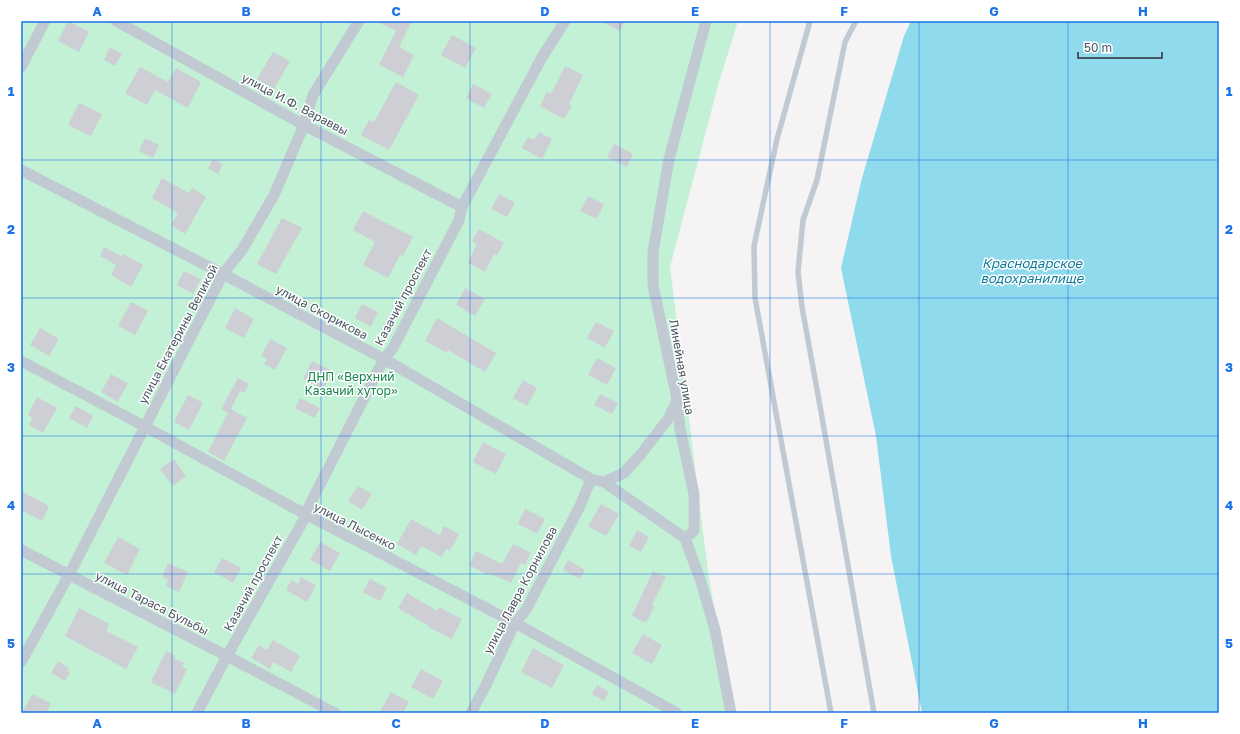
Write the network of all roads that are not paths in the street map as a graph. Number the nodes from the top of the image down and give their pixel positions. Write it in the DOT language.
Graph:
graph roads {
  1 [pos="46,21"];
  2 [pos="116,21"];
  3 [pos="359,21"];
  4 [pos="565,21"];
  5 [pos="706,21"];
  6 [pos="810,21"];
  7 [pos="856,21"];
  8 [pos="21,67"];
  9 [pos="304,125"];
  10 [pos="21,170"];
  11 [pos="462,207"];
  12 [pos="223,274"];
  13 [pos="384,359"];
  14 [pos="21,361"];
  15 [pos="677,399"];
  16 [pos="144,426"];
  17 [pos="591,479"];
  18 [pos="604,482"];
  19 [pos="305,514"];
  20 [pos="685,538"];
  21 [pos="21,550"];
  22 [pos="69,576"];
  23 [pos="515,623"];
  24 [pos="227,656"];
  25 [pos="21,662"];
  26 [pos="197,713"];
  27 [pos="335,713"];
  28 [pos="471,713"];
  29 [pos="677,713"];
  30 [pos="731,713"];
  31 [pos="831,713"];
  32 [pos="874,713"];
  1 -- 8 [label="street"];
  2 -- 9 [label="street, улица И.Ф. Вараввы"];
  3 -- 9 [label="street, улица Екатерины Великой"];
  4 -- 11 [label="street, Казачий проспект"];
  5 -- 15 [label="street, Линейная улица"];
  6 -- 31 [label="lane"];
  7 -- 32 [label="lane"];
  9 -- 11 [label="street, улица И.Ф. Вараввы"];
  9 -- 12 [label="street, улица Екатерины Великой"];
  10 -- 12 [label="street, улица Скорикова"];
  11 -- 13 [label="street, Казачий проспект"];
  12 -- 13 [label="street, улица Скорикова"];
  12 -- 16 [label="street, улица Екатерины Великой"];
  13 -- 17 [label="street, улица Скорикова"];
  13 -- 19 [label="street, Казачий проспект"];
  14 -- 16 [label="street, улица Лысенко"];
  15 -- 18 [label="street"];
  15 -- 20 [label="street, Линейная улица"];
  16 -- 19 [label="street, улица Лысенко"];
  16 -- 22 [label="street, улица Екатерины Великой"];
  17 -- 18 [label="street, улица Скорикова"];
  17 -- 23 [label="street, улица Лавра Корнилова"];
  18 -- 20 [label="street, улица Скорикова"];
  19 -- 23 [label="street, улица Лысенко"];
  19 -- 24 [label="street, Казачий проспект"];
  20 -- 30 [label="street"];
  21 -- 22 [label="street, улица Тараса Бульбы"];
  22 -- 24 [label="street, улица Тараса Бульбы"];
  22 -- 25 [label="street, улица Екатерины Великой"];
  23 -- 28 [label="street, улица Лавра Корнилова"];
  23 -- 29 [label="street, улица Лысенко"];
  24 -- 26 [label="street, Казачий проспект"];
  24 -- 27 [label="street, улица Тараса Бульбы"];
}
